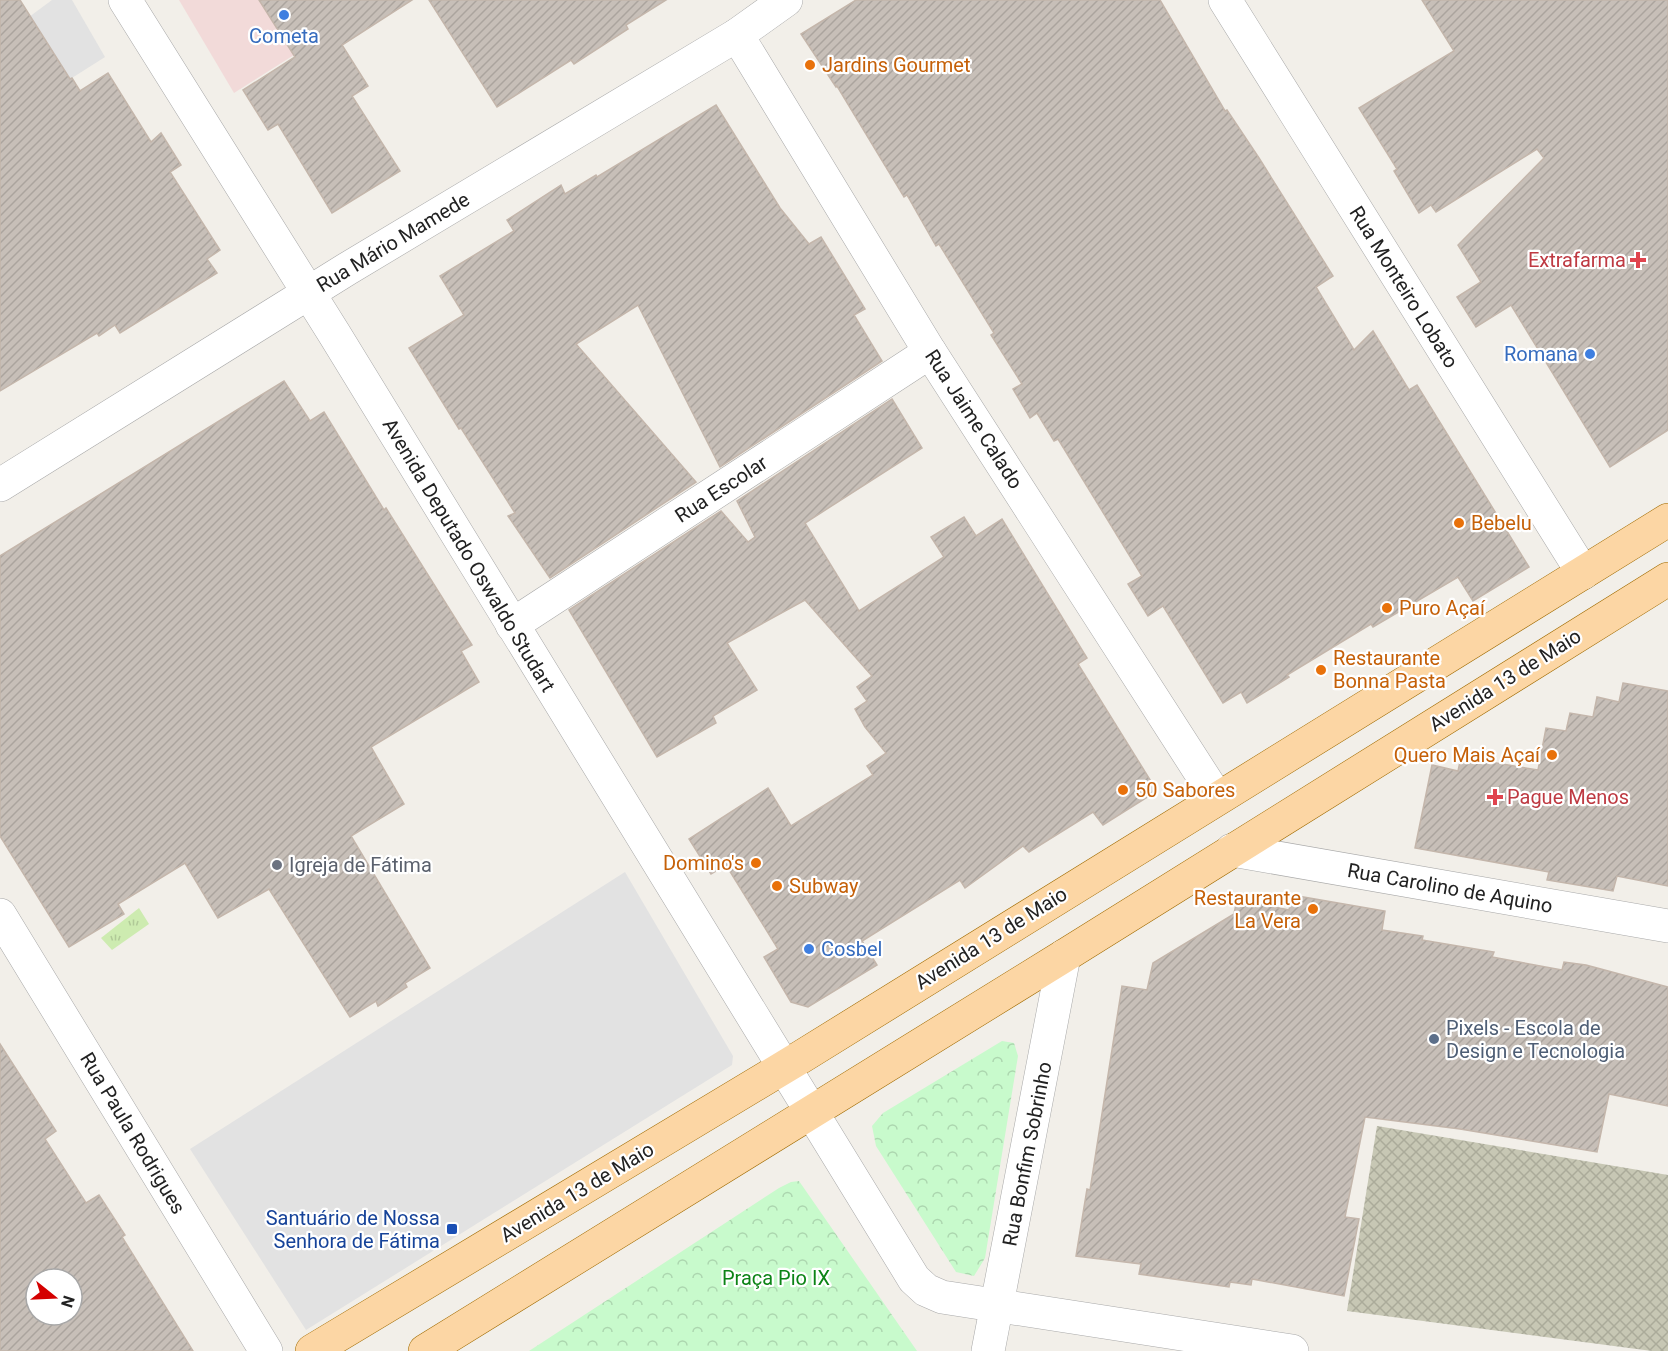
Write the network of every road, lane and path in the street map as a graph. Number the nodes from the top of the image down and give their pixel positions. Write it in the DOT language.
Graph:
graph roads {
  1 [pos="125,0"];
  2 [pos="786,0"];
  3 [pos="1226,0"];
  4 [pos="737,35"];
  5 [pos="308,292"];
  6 [pos="930,352"];
  7 [pos="0,485"];
  8 [pos="1668,520"];
  9 [pos="1583,573"];
  10 [pos="1668,579"];
  11 [pos="512,625"];
  12 [pos="1217,798"];
  13 [pos="1232,850"];
  14 [pos="0,915"];
  15 [pos="1668,927"];
  16 [pos="1064,956"];
  17 [pos="783,1068"];
  18 [pos="812,1111"];
  19 [pos="998,1305"];
  20 [pos="266,1351"];
  21 [pos="312,1351"];
  22 [pos="425,1351"];
  23 [pos="988,1351"];
  24 [pos="1292,1351"];
  1 -- 5 [label="street, Avenida Deputado Oswaldo Studart"];
  2 -- 4 [label="street, Rua Mário Mamede"];
  3 -- 9 [label="street, Rua Monteiro Lobato"];
  4 -- 5 [label="street, Rua Mário Mamede"];
  4 -- 6 [label="street, Rua Jaime Calado"];
  5 -- 7 [label="street, Rua Mário Mamede"];
  5 -- 11 [label="street, Avenida Deputado Oswaldo Studart"];
  6 -- 11 [label="street, Rua Escolar"];
  6 -- 12 [label="street, Rua Jaime Calado"];
  8 -- 9 [label="main road, Avenida 13 de Maio"];
  9 -- 12 [label="main road, Avenida 13 de Maio"];
  10 -- 13 [label="main road, Avenida 13 de Maio"];
  11 -- 17 [label="street, Avenida Deputado Oswaldo Studart"];
  12 -- 17 [label="main road, Avenida 13 de Maio"];
  13 -- 15 [label="street, Rua Carolino de Aquino"];
  13 -- 16 [label="main road, Avenida 13 de Maio"];
  14 -- 20 [label="street, Rua Paula Rodrigues"];
  16 -- 18 [label="main road, Avenida 13 de Maio"];
  16 -- 19 [label="street, Rua Bonfim Sobrinho"];
  17 -- 18 [label="street, Avenida Deputado Oswaldo Studart"];
  17 -- 21 [label="main road, Avenida 13 de Maio"];
  18 -- 19 [label="street, Avenida Deputado Oswaldo Studart"];
  18 -- 22 [label="main road, Avenida 13 de Maio"];
  19 -- 23 [label="street, Rua Bonfim Sobrinho"];
  19 -- 24 [label="street, Avenida Deputado Oswaldo Studart"];
}
